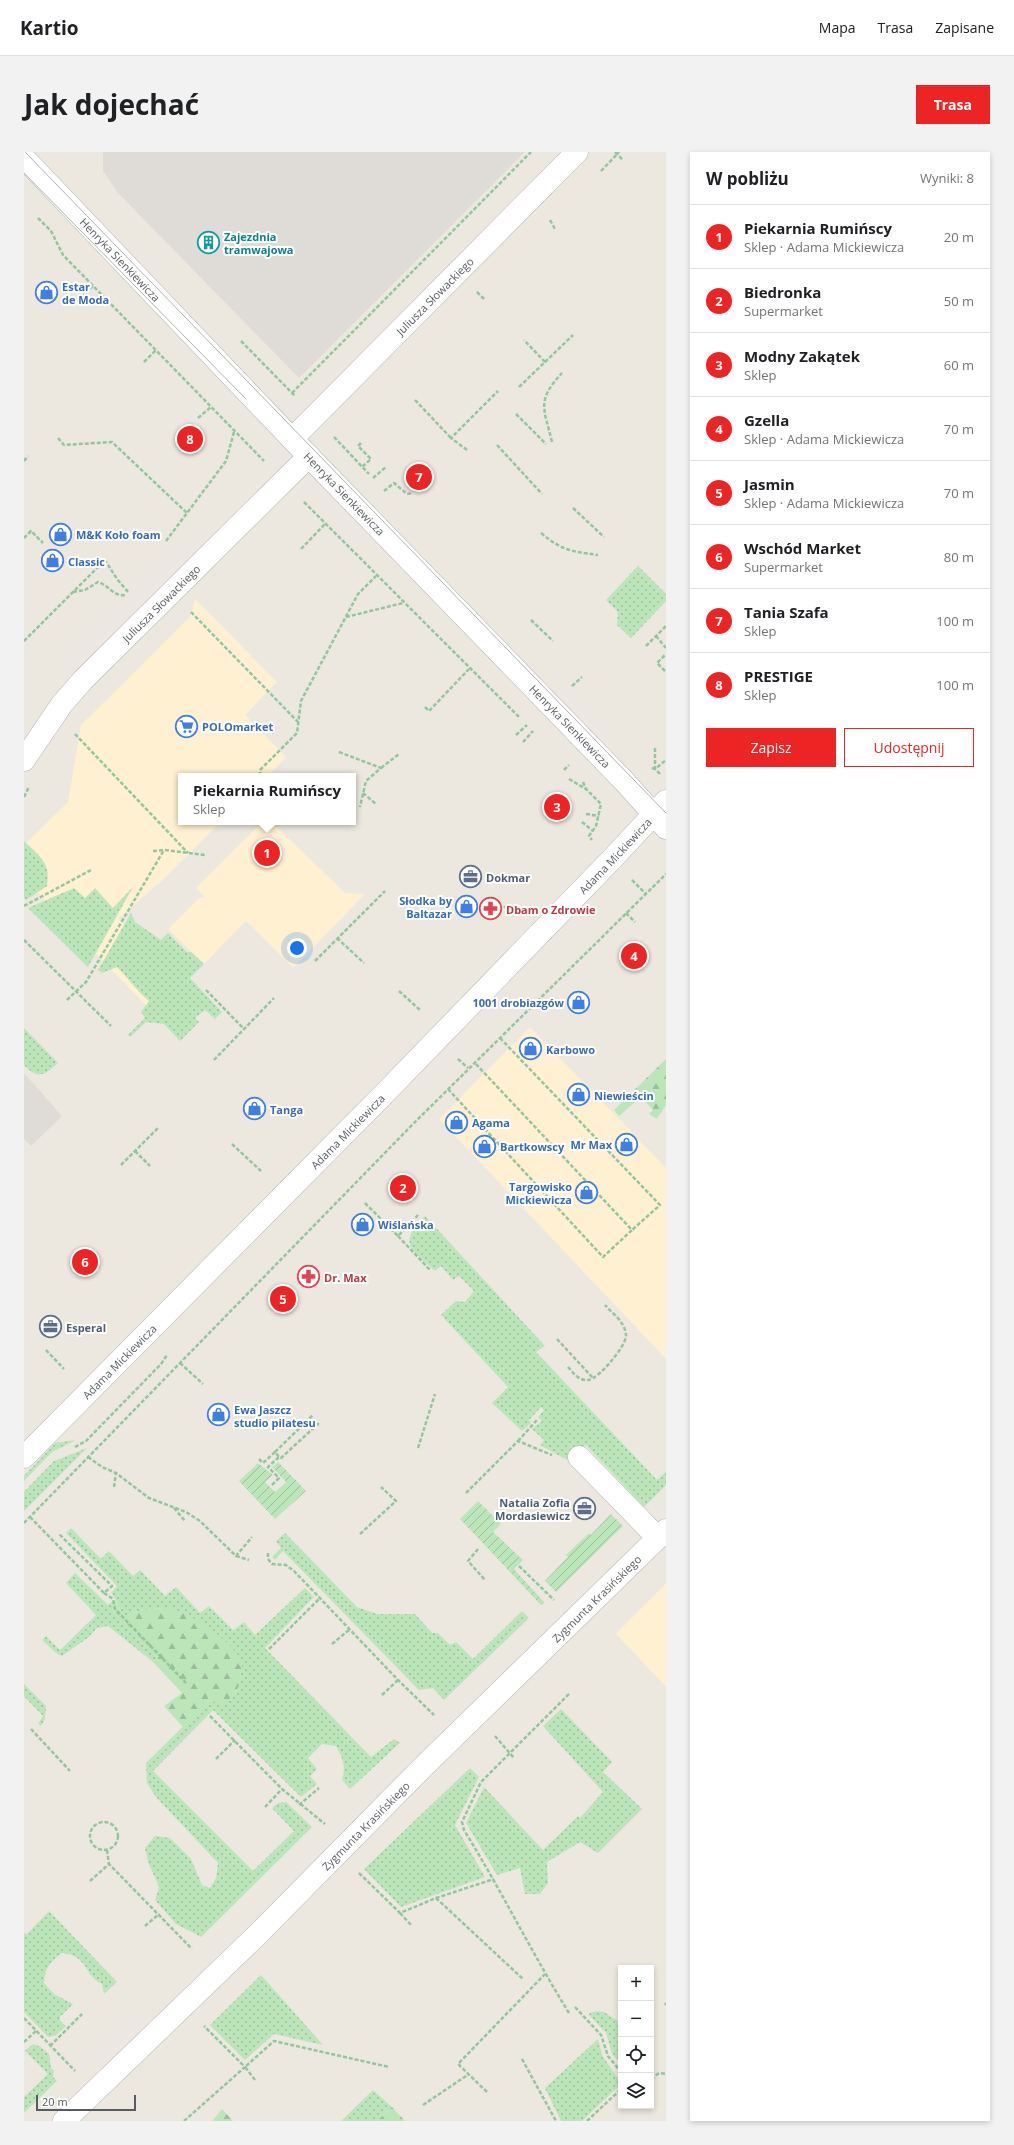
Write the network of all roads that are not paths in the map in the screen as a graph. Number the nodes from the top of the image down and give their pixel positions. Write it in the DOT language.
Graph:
graph roads {
  1 [pos="577,152"];
  2 [pos="24,158"];
  3 [pos="292,439"];
  4 [pos="309,456"];
  5 [pos="24,760"];
  6 [pos="662,814"];
  7 [pos="24,1457"];
  8 [pos="579,1457"];
  9 [pos="662,1534"];
  10 [pos="64,2121"];
  1 -- 3 [label="street, Juliusza Słowackiego"];
  2 -- 3 [label="street, Henryka Sienkiewicza"];
  3 -- 4 [label="street, Henryka Sienkiewicza"];
  4 -- 5 [label="street, Juliusza Słowackiego"];
  4 -- 6 [label="street, Henryka Sienkiewicza"];
  6 -- 7 [label="street, Adama Mickiewicza"];
  8 -- 9 [label="street"];
  9 -- 10 [label="street, Zygmunta Krasińskiego"];
}
